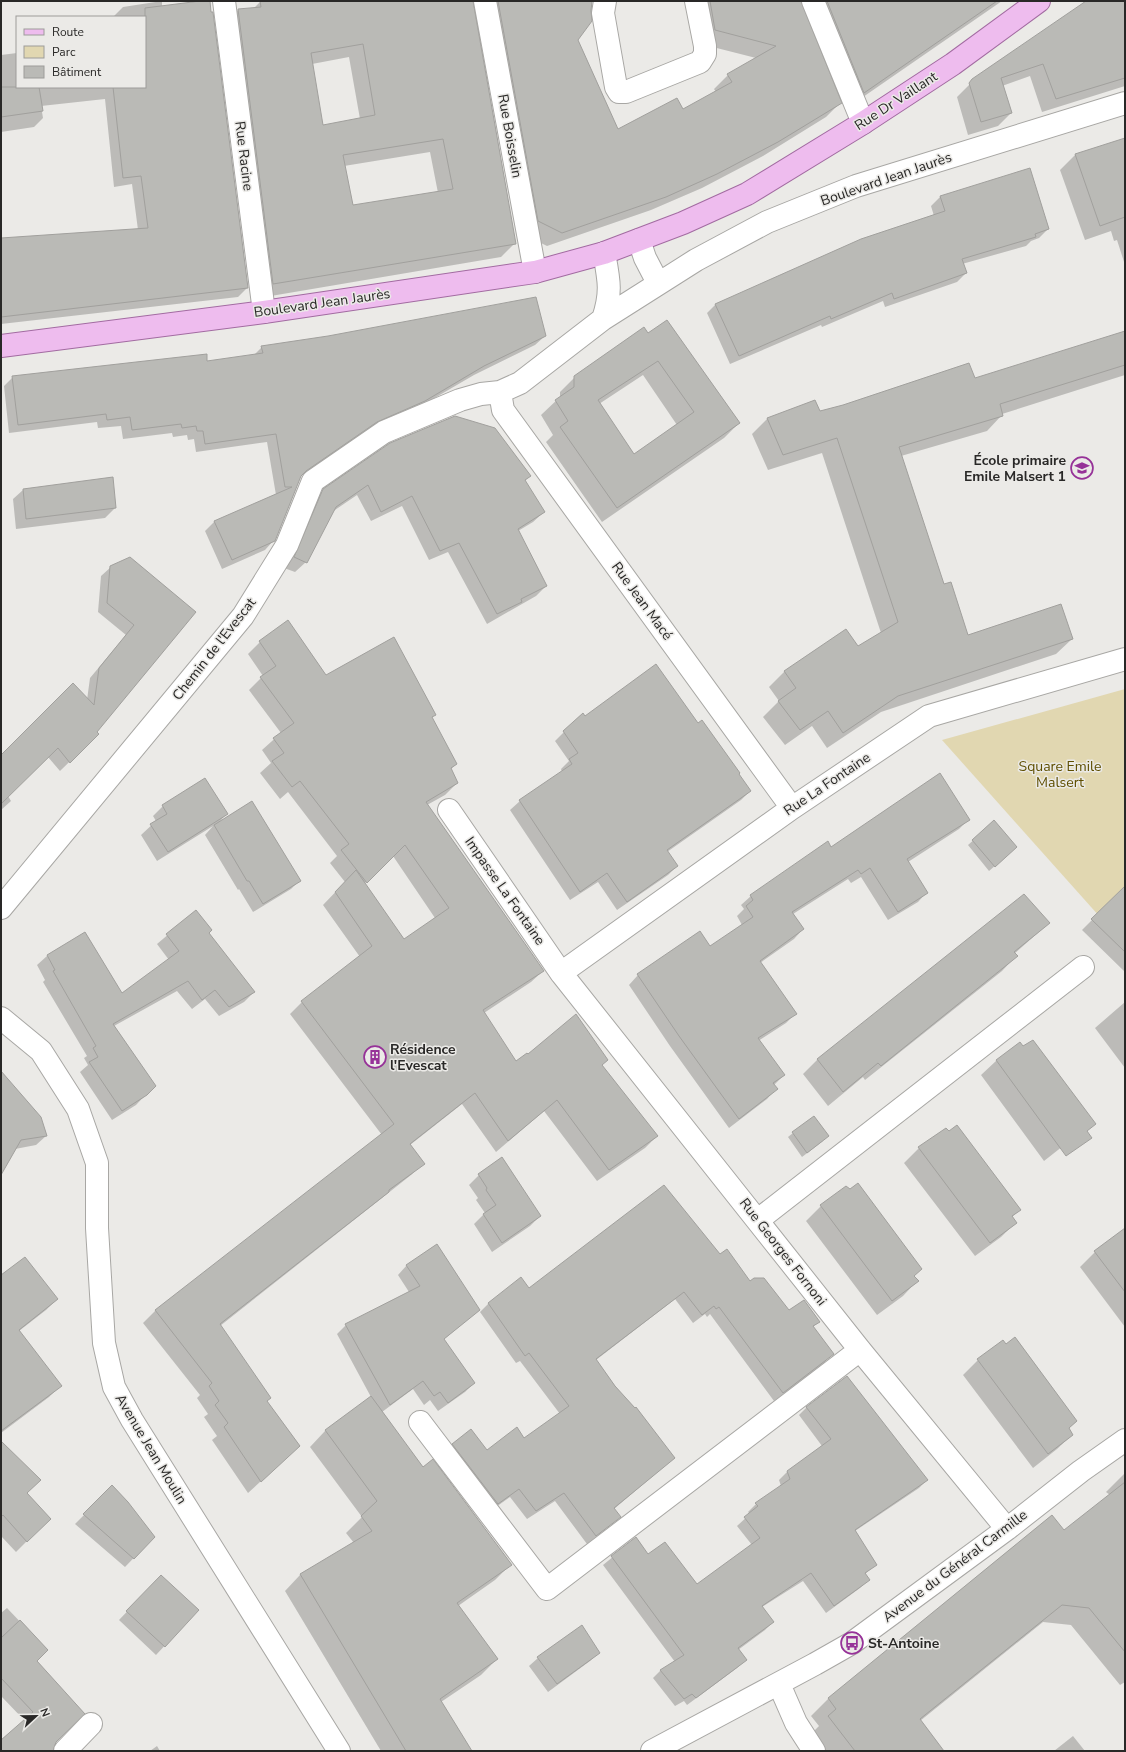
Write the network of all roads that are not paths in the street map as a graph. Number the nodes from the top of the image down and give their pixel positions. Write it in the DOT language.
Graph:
graph roads {
  1 [pos="224,1"];
  2 [pos="485,1"];
  3 [pos="605,1"];
  4 [pos="696,1"];
  5 [pos="813,1"];
  6 [pos="1039,1"];
  7 [pos="1125,103"];
  8 [pos="863,123"];
  9 [pos="747,194"];
  10 [pos="639,240"];
  11 [pos="604,253"];
  12 [pos="535,272"];
  13 [pos="658,283"];
  14 [pos="264,312"];
  15 [pos="603,319"];
  16 [pos="1,346"];
  17 [pos="500,392"];
  18 [pos="1125,659"];
  19 [pos="792,808"];
  20 [pos="449,810"];
  21 [pos="1,908"];
  22 [pos="1083,967"];
  23 [pos="561,973"];
  24 [pos="1,1018"];
  25 [pos="758,1220"];
  26 [pos="860,1350"];
  27 [pos="420,1422"];
  28 [pos="1125,1440"];
  29 [pos="1007,1529"];
  30 [pos="779,1684"];
  31 [pos="91,1724"];
  32 [pos="65,1751"];
  33 [pos="339,1751"];
  34 [pos="652,1751"];
  35 [pos="814,1751"];
  1 -- 14 [label="street, Rue Racine"];
  2 -- 12 [label="street, Rue Boisselin"];
  3 -- 4 [label="street"];
  5 -- 8 [label="street"];
  6 -- 8 [label="main road, Rue Dr Vaillant"];
  7 -- 13 [label="street, Boulevard Jean Jaurès"];
  8 -- 9 [label="main road, Rue Dr Vaillant"];
  9 -- 10 [label="main road, Boulevard Jean Jaurès"];
  10 -- 11 [label="main road, Boulevard Jean Jaurès"];
  10 -- 13 [label="street"];
  11 -- 12 [label="main road, Boulevard Jean Jaurès"];
  11 -- 15 [label="street"];
  12 -- 14 [label="main road, Boulevard Jean Jaurès"];
  13 -- 15 [label="street, Boulevard Jean Jaurès"];
  14 -- 16 [label="main road, Boulevard Jean Jaurès"];
  15 -- 17 [label="street, Chemin de l'Evescat"];
  17 -- 19 [label="street, Rue Jean Macé"];
  17 -- 21 [label="street, Chemin de l'Evescat"];
  18 -- 19 [label="street, Rue La Fontaine"];
  19 -- 23 [label="street, Rue La Fontaine"];
  20 -- 23 [label="street, Impasse La Fontaine"];
  22 -- 25 [label="street"];
  23 -- 25 [label="street, Rue Georges Fornoni"];
  24 -- 33 [label="street, Avenue Jean Moulin"];
  25 -- 26 [label="street, Rue Georges Fornoni"];
  26 -- 27 [label="street"];
  26 -- 29 [label="street, Rue Georges Fornoni"];
  28 -- 29 [label="street, Avenue du Général Carmille"];
  29 -- 30 [label="street, Avenue du Général Carmille"];
  30 -- 34 [label="street, Avenue du Général Carmille"];
  30 -- 35 [label="street"];
  31 -- 32 [label="street"];
}
